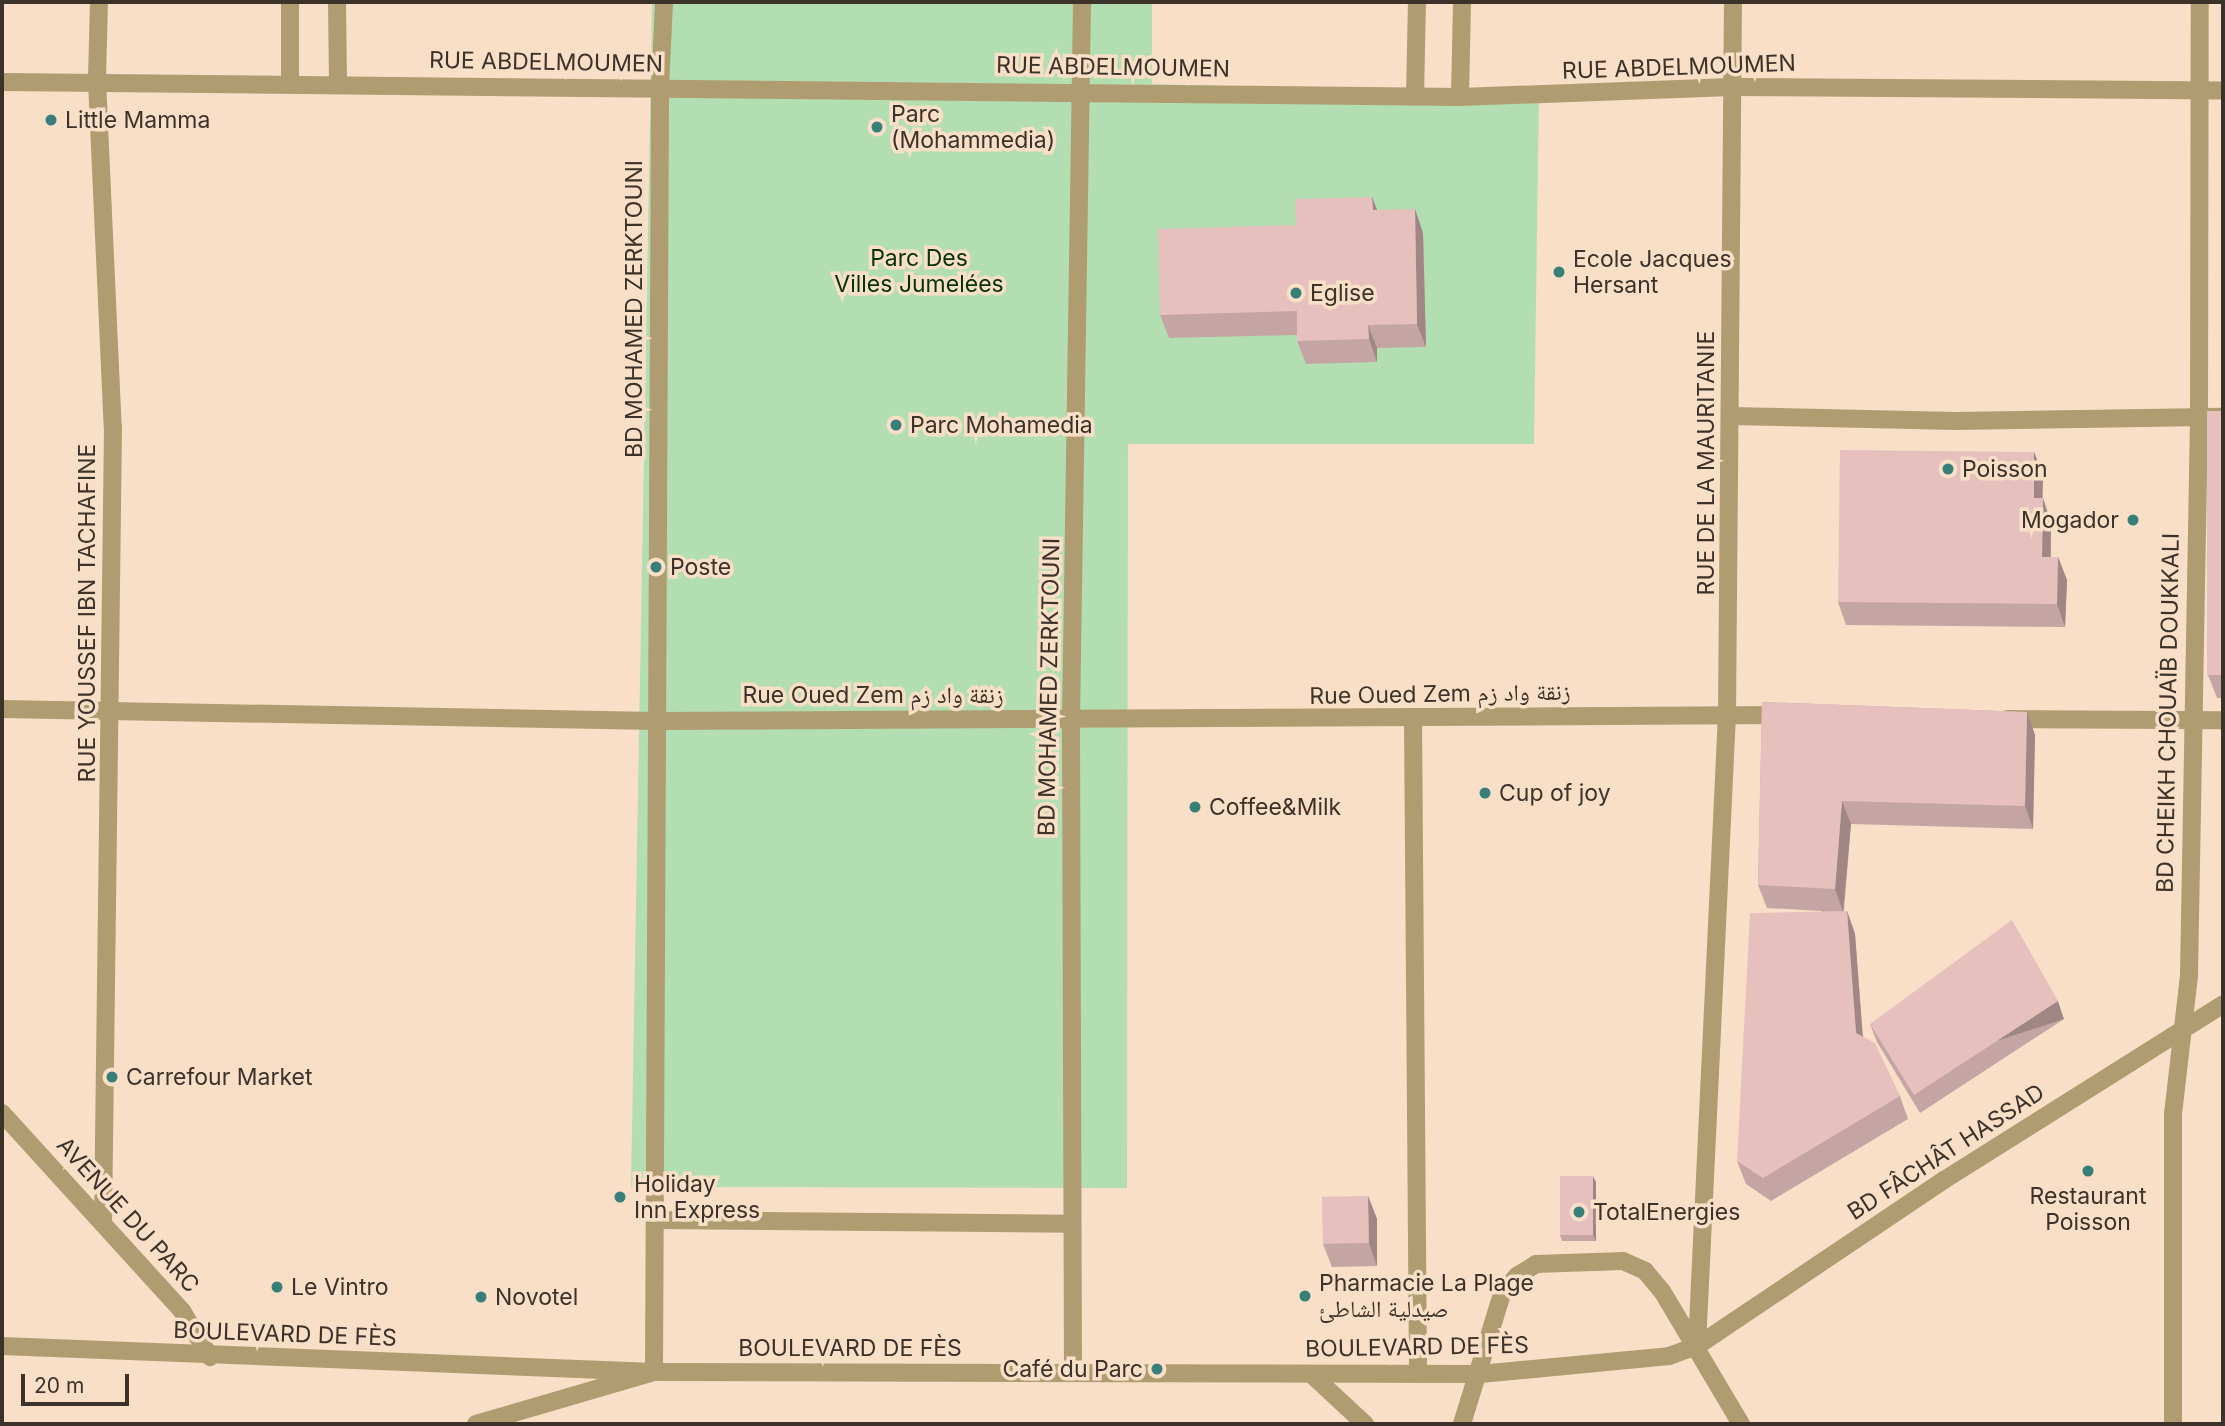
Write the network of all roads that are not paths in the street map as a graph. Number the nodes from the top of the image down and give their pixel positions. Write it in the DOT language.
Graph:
graph roads {
  1 [pos="99,2"];
  2 [pos="290,2"];
  3 [pos="337,2"];
  4 [pos="664,2"];
  5 [pos="1082,2"];
  6 [pos="1417,2"];
  7 [pos="1462,2"];
  8 [pos="1733,2"];
  9 [pos="2200,2"];
  10 [pos="97,81"];
  11 [pos="2,82"];
  12 [pos="290,83"];
  13 [pos="338,84"];
  14 [pos="1732,87"];
  15 [pos="660,88"];
  16 [pos="2200,89"];
  17 [pos="2223,90"];
  18 [pos="1082,91"];
  19 [pos="1415,96"];
  20 [pos="1460,97"];
  21 [pos="1731,416"];
  22 [pos="2199,417"];
  23 [pos="2223,417"];
  24 [pos="2,709"];
  25 [pos="111,709"];
  26 [pos="1727,714"];
  27 [pos="1810,715"];
  28 [pos="1071,719"];
  29 [pos="1987,719"];
  30 [pos="1413,720"];
  31 [pos="2223,720"];
  32 [pos="656,721"];
  33 [pos="2191,721"];
  34 [pos="2223,1004"];
  35 [pos="2183,1030"];
  36 [pos="2,1113"];
  37 [pos="655,1220"];
  38 [pos="103,1224"];
  39 [pos="1072,1224"];
  40 [pos="2,1346"];
  41 [pos="1697,1346"];
  42 [pos="210,1357"];
  43 [pos="654,1372"];
  44 [pos="1073,1373"];
  45 [pos="1311,1374"];
  46 [pos="1418,1374"];
  47 [pos="1480,1374"];
  48 [pos="476,1424"];
  49 [pos="1365,1424"];
  50 [pos="1462,1424"];
  51 [pos="1741,1424"];
  52 [pos="2173,1424"];
  1 -- 10 [label="street, RUE YOUSSEF IBN TACHAFINE"];
  2 -- 12 [label="street"];
  3 -- 13 [label="street"];
  4 -- 15 [label="street, BD MOHAMED ZERKTOUNI"];
  5 -- 18 [label="street, BD MOHAMED ZERKTOUNI"];
  6 -- 19 [label="street"];
  7 -- 20 [label="street"];
  8 -- 14 [label="street, RUE DE LA MAURITANIE"];
  9 -- 16 [label="street, BD CHEIKH CHOUAÏB DOUKKALI"];
  10 -- 11 [label="street, RUE ABDELMOUMEN"];
  10 -- 12 [label="street, RUE ABDELMOUMEN"];
  10 -- 25 [label="street, RUE YOUSSEF IBN TACHAFINE"];
  12 -- 13 [label="street, RUE ABDELMOUMEN"];
  13 -- 15 [label="street, RUE ABDELMOUMEN"];
  14 -- 16 [label="street, RUE ABDELMOUMEN"];
  14 -- 20 [label="street, RUE ABDELMOUMEN"];
  14 -- 21 [label="street, RUE DE LA MAURITANIE"];
  15 -- 18 [label="street, RUE ABDELMOUMEN"];
  15 -- 32 [label="street, BD MOHAMED ZERKTOUNI"];
  16 -- 17 [label="street, RUE ABDELMOUMEN"];
  16 -- 22 [label="street, BD CHEIKH CHOUAÏB DOUKKALI"];
  18 -- 19 [label="street, RUE ABDELMOUMEN"];
  18 -- 28 [label="street, BD MOHAMED ZERKTOUNI"];
  19 -- 20 [label="street, RUE ABDELMOUMEN"];
  21 -- 22 [label="street"];
  21 -- 26 [label="street, RUE DE LA MAURITANIE"];
  22 -- 23 [label="street"];
  22 -- 33 [label="street, BD CHEIKH CHOUAÏB DOUKKALI"];
  24 -- 25 [label="street, Rue Oued Zem زنقة واد زم"];
  25 -- 32 [label="street, Rue Oued Zem زنقة واد زم"];
  25 -- 38 [label="street, RUE YOUSSEF IBN TACHAFINE"];
  26 -- 27 [label="street, Rue Oued Zem زنقة واد زم"];
  26 -- 30 [label="street, Rue Oued Zem زنقة واد زم"];
  26 -- 41 [label="street, RUE DE LA MAURITANIE"];
  28 -- 30 [label="street, Rue Oued Zem زنقة واد زم"];
  28 -- 32 [label="street, Rue Oued Zem زنقة واد زم"];
  28 -- 39 [label="street, BD MOHAMED ZERKTOUNI"];
  29 -- 33 [label="street"];
  30 -- 46 [label="street"];
  31 -- 33 [label="street"];
  32 -- 37 [label="street, BD MOHAMED ZERKTOUNI"];
  33 -- 35 [label="street, BD CHEIKH CHOUAÏB DOUKKALI"];
  34 -- 35 [label="street, BD FÂCHÂT HASSAD"];
  35 -- 41 [label="street, BD FÂCHÂT HASSAD"];
  35 -- 52 [label="street, BD CHEIKH CHOUAÏB DOUKKALI"];
  36 -- 38 [label="street, AVENUE DU PARC"];
  37 -- 39 [label="street"];
  37 -- 43 [label="street, BD MOHAMED ZERKTOUNI"];
  38 -- 42 [label="street, AVENUE DU PARC"];
  39 -- 44 [label="street, BD MOHAMED ZERKTOUNI"];
  40 -- 42 [label="street, BOULEVARD DE FÈS"];
  41 -- 47 [label="street, BOULEVARD DE FÈS"];
  41 -- 47 [label="street"];
  41 -- 51 [label="street"];
  42 -- 43 [label="street, BOULEVARD DE FÈS"];
  43 -- 44 [label="street, BOULEVARD DE FÈS"];
  43 -- 48 [label="street"];
  44 -- 45 [label="street, BOULEVARD DE FÈS"];
  45 -- 46 [label="street, BOULEVARD DE FÈS"];
  45 -- 49 [label="street"];
  46 -- 47 [label="street, BOULEVARD DE FÈS"];
  47 -- 50 [label="street"];
}
